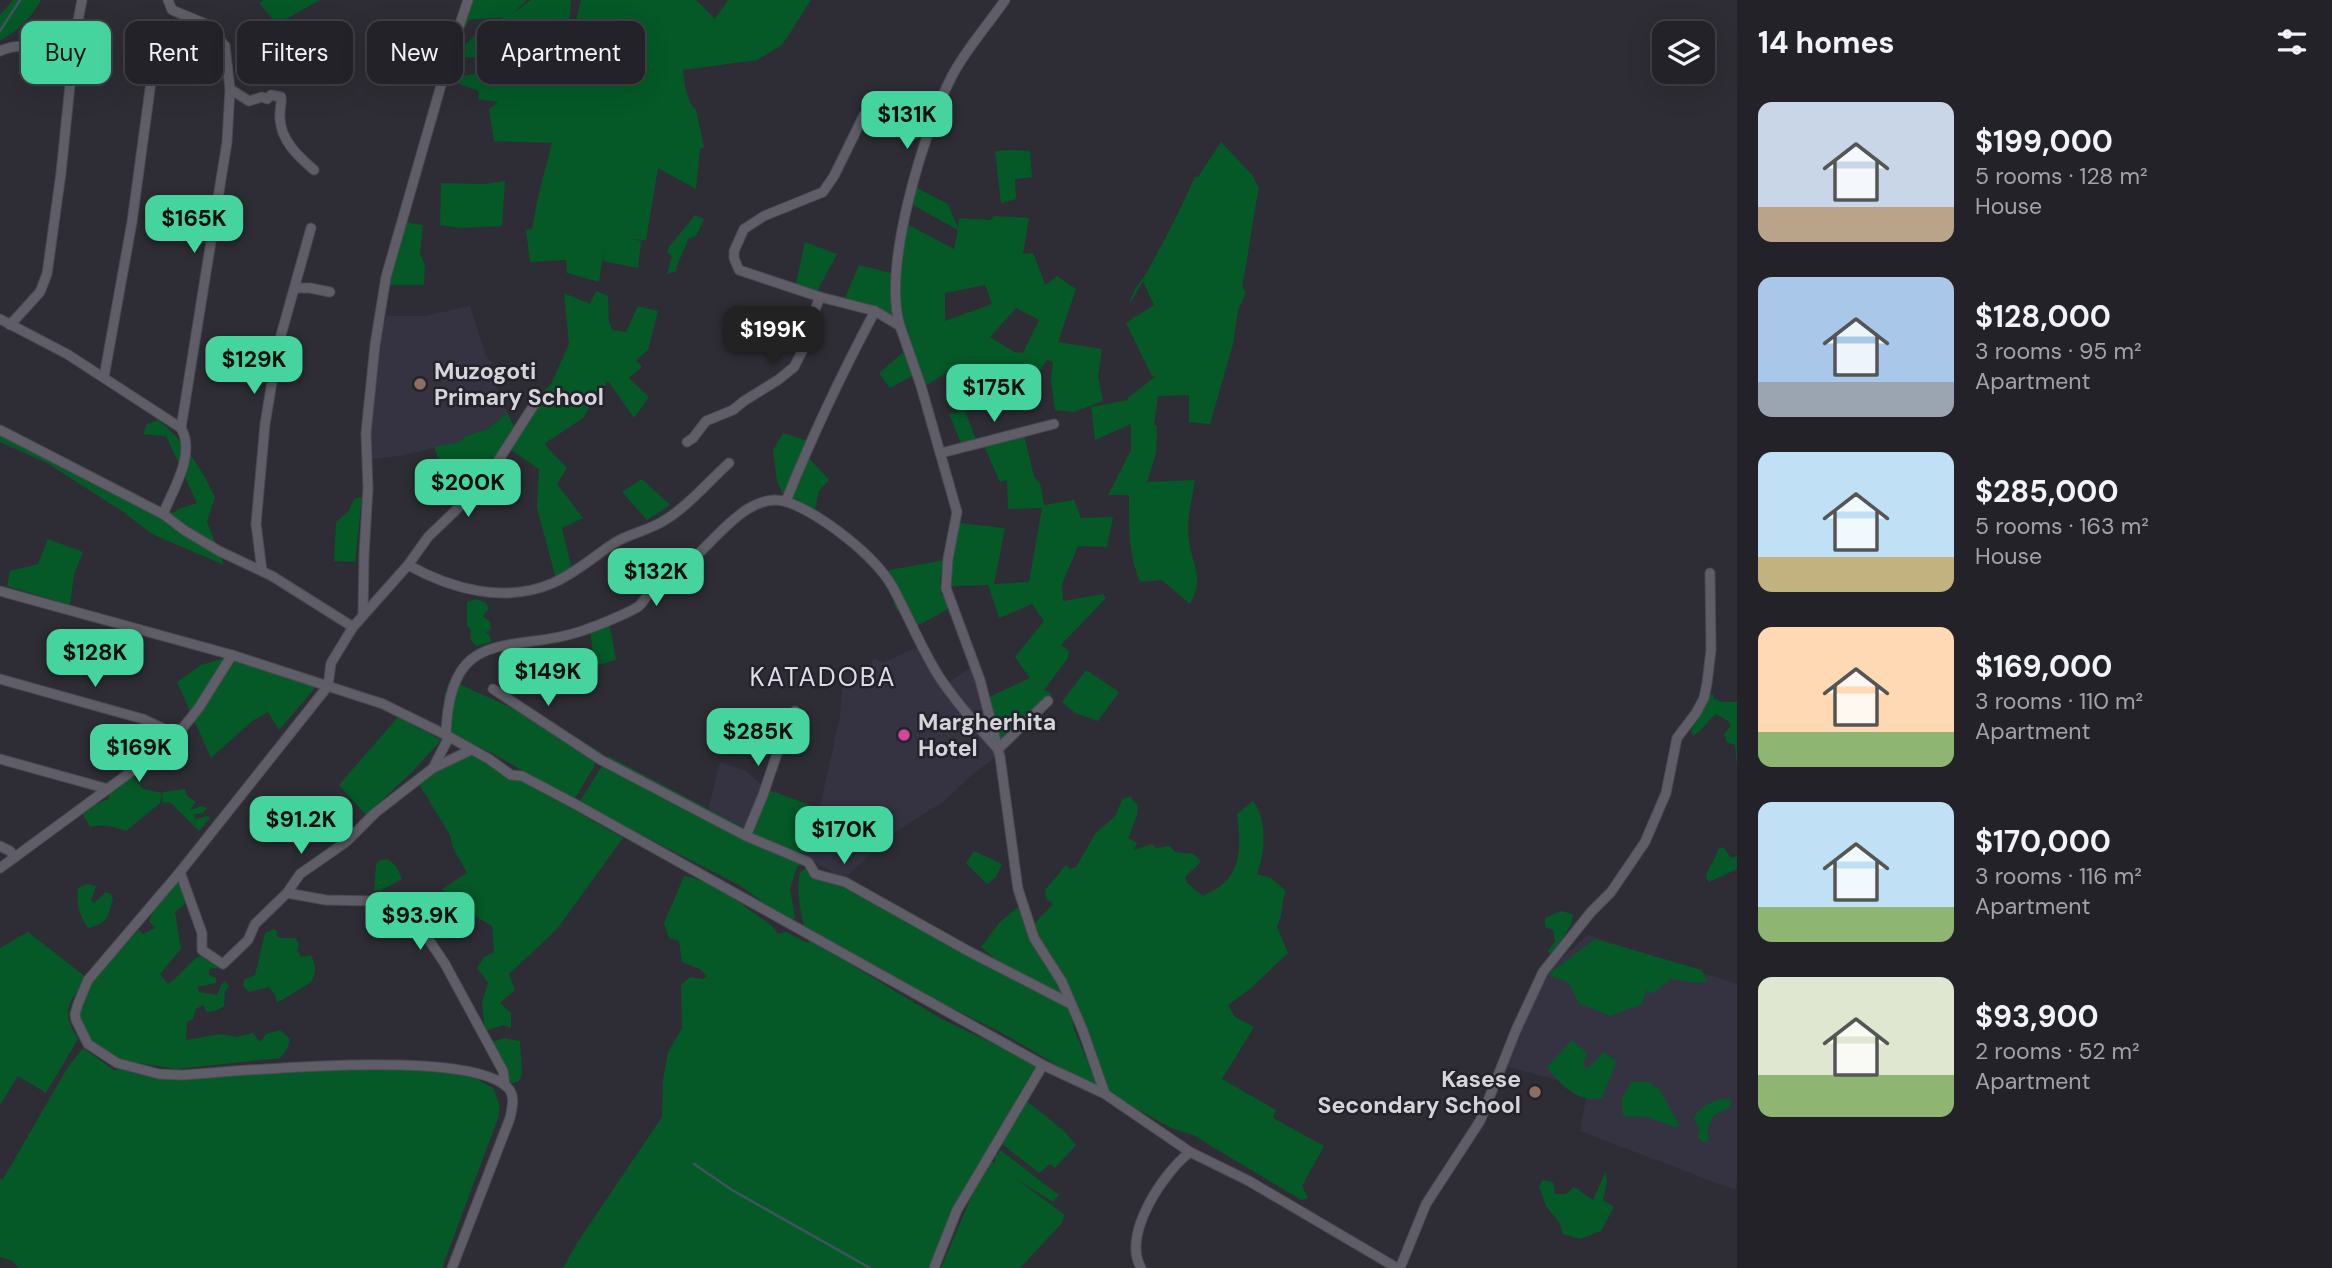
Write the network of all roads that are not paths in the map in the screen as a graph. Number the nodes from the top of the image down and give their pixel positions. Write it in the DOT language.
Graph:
graph roads {
  1 [pos="82,0"];
  2 [pos="168,0"];
  3 [pos="468,0"];
  4 [pos="1005,0"];
  5 [pos="78,21"];
  6 [pos="225,46"];
  7 [pos="21,47"];
  8 [pos="0,51"];
  9 [pos="69,84"];
  10 [pos="230,89"];
  11 [pos="863,115"];
  12 [pos="314,170"];
  13 [pos="311,228"];
  14 [pos="295,288"];
  15 [pos="330,292"];
  16 [pos="896,294"];
  17 [pos="820,297"];
  18 [pos="879,313"];
  19 [pos="0,319"];
  20 [pos="10,325"];
  21 [pos="900,326"];
  22 [pos="104,377"];
  23 [pos="540,397"];
  24 [pos="1054,424"];
  25 [pos="181,428"];
  26 [pos="0,430"];
  27 [pos="687,442"];
  28 [pos="941,453"];
  29 [pos="729,463"];
  30 [pos="786,501"];
  31 [pos="163,514"];
  32 [pos="408,565"];
  33 [pos="262,571"];
  34 [pos="1710,573"];
  35 [pos="0,591"];
  36 [pos="363,615"];
  37 [pos="353,628"];
  38 [pos="232,655"];
  39 [pos="0,679"];
  40 [pos="328,686"];
  41 [pos="493,689"];
  42 [pos="1048,701"];
  43 [pos="795,711"];
  44 [pos="177,735"];
  45 [pos="448,736"];
  46 [pos="998,749"];
  47 [pos="471,750"];
  48 [pos="0,759"];
  49 [pos="433,768"];
  50 [pos="108,789"];
  51 [pos="746,836"];
  52 [pos="0,846"];
  53 [pos="15,857"];
  54 [pos="0,868"];
  55 [pos="180,872"];
  56 [pos="287,893"];
  57 [pos="1072,1004"];
  58 [pos="1043,1065"];
  59 [pos="505,1085"];
  60 [pos="1105,1094"];
  61 [pos="1190,1153"];
  62 [pos="452,1268"];
  63 [pos="934,1268"];
  64 [pos="1141,1268"];
  65 [pos="1398,1268"];
  1 -- 5 [label="street"];
  2 -- 6 [label="street"];
  3 -- 36 [label="street"];
  4 -- 16 [label="street"];
  6 -- 10 [label="street"];
  6 -- 22 [label="street"];
  7 -- 8 [label="street"];
  9 -- 20 [label="street"];
  10 -- 12 [label="street"];
  10 -- 25 [label="street"];
  11 -- 17 [label="street"];
  13 -- 14 [label="street"];
  14 -- 15 [label="street"];
  14 -- 33 [label="street"];
  16 -- 18 [label="street"];
  16 -- 21 [label="street"];
  17 -- 18 [label="street"];
  17 -- 27 [label="street"];
  18 -- 21 [label="street"];
  18 -- 30 [label="street"];
  19 -- 20 [label="street"];
  20 -- 22 [label="street"];
  21 -- 28 [label="street"];
  22 -- 25 [label="street"];
  23 -- 32 [label="street"];
  24 -- 28 [label="street"];
  25 -- 31 [label="street"];
  26 -- 31 [label="street"];
  28 -- 46 [label="street"];
  29 -- 32 [label="street"];
  30 -- 45 [label="street"];
  30 -- 46 [label="street"];
  31 -- 33 [label="street"];
  32 -- 36 [label="street"];
  33 -- 37 [label="street"];
  34 -- 65 [label="street"];
  35 -- 38 [label="street"];
  36 -- 37 [label="street"];
  37 -- 40 [label="street"];
  38 -- 40 [label="street"];
  38 -- 44 [label="street"];
  39 -- 44 [label="street"];
  40 -- 45 [label="street"];
  40 -- 55 [label="street"];
  41 -- 51 [label="street"];
  42 -- 46 [label="street"];
  43 -- 51 [label="street"];
  44 -- 50 [label="street"];
  45 -- 47 [label="street"];
  45 -- 49 [label="street"];
  46 -- 57 [label="street"];
  47 -- 49 [label="street"];
  47 -- 58 [label="street"];
  48 -- 50 [label="street"];
  49 -- 56 [label="street"];
  50 -- 53 [label="street"];
  51 -- 57 [label="street"];
  52 -- 53 [label="street"];
  53 -- 54 [label="street"];
  55 -- 56 [label="street"];
  55 -- 59 [label="street"];
  56 -- 59 [label="street"];
  57 -- 60 [label="street"];
  58 -- 60 [label="street"];
  58 -- 63 [label="street"];
  59 -- 62 [label="street"];
  60 -- 61 [label="street"];
  61 -- 64 [label="street"];
  61 -- 65 [label="street"];
}
